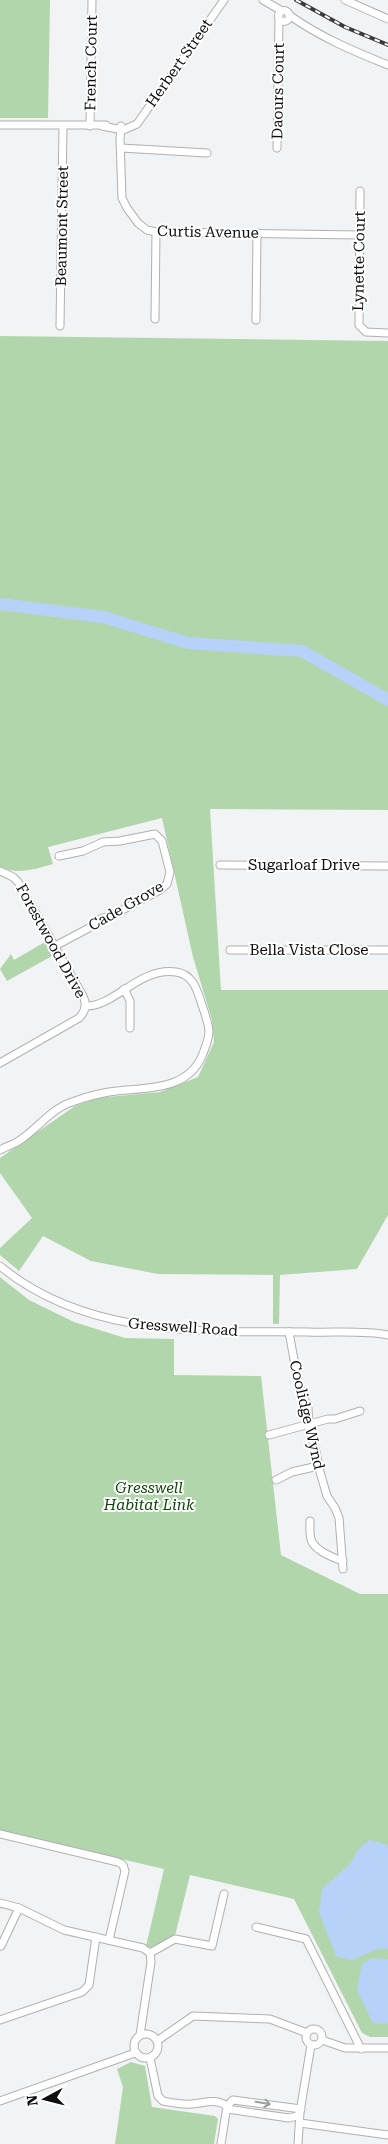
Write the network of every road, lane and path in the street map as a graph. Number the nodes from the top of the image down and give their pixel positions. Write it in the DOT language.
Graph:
graph roads {
  1 [pos="92,0"];
  2 [pos="345,0"];
  3 [pos="264,1"];
  4 [pos="221,2"];
  5 [pos="283,17"];
  6 [pos="388,20"];
  7 [pos="388,65"];
  8 [pos="0,125"];
  9 [pos="64,126"];
  10 [pos="90,126"];
  11 [pos="121,129"];
  12 [pos="121,148"];
  13 [pos="277,148"];
  14 [pos="207,153"];
  15 [pos="360,191"];
  16 [pos="156,232"];
  17 [pos="257,234"];
  18 [pos="360,235"];
  19 [pos="155,319"];
  20 [pos="256,320"];
  21 [pos="60,326"];
  22 [pos="388,333"];
  23 [pos="59,856"];
  24 [pos="220,865"];
  25 [pos="388,866"];
  26 [pos="0,871"];
  27 [pos="55,946"];
  28 [pos="230,950"];
  29 [pos="388,950"];
  30 [pos="124,988"];
  31 [pos="86,1006"];
  32 [pos="130,1028"];
  33 [pos="0,1063"];
  34 [pos="0,1150"];
  35 [pos="0,1266"];
  36 [pos="289,1332"];
  37 [pos="386,1333"];
  38 [pos="360,1411"];
  39 [pos="309,1424"];
  40 [pos="269,1435"];
  41 [pos="318,1466"];
  42 [pos="276,1480"];
  43 [pos="310,1521"];
  44 [pos="342,1561"];
  45 [pos="343,1569"];
  46 [pos="0,1834"];
  47 [pos="224,1894"];
  48 [pos="0,1903"];
  49 [pos="19,1908"];
  50 [pos="256,1927"];
  51 [pos="96,1937"];
  52 [pos="109,1940"];
  53 [pos="1,1946"];
  54 [pos="150,1953"];
  55 [pos="0,2020"];
  56 [pos="307,2034"];
  57 [pos="140,2035"];
  58 [pos="157,2040"];
  59 [pos="322,2040"];
  60 [pos="311,2045"];
  61 [pos="388,2048"];
  62 [pos="361,2049"];
  63 [pos="135,2053"];
  64 [pos="150,2058"];
  65 [pos="0,2101"];
  66 [pos="227,2107"];
  67 [pos="300,2111"];
  68 [pos="300,2123"];
  69 [pos="388,2135"];
  70 [pos="221,2144"];
  71 [pos="298,2144"];
  1 -- 10 [label="street, French Court"];
  2 -- 6 [label="street"];
  3 -- 5 [label="street"];
  4 -- 11 [label="street, Herbert Street"];
  5 -- 7 [label="street"];
  5 -- 13 [label="street, Daours Court"];
  8 -- 9 [label="street"];
  9 -- 10 [label="street"];
  9 -- 21 [label="street, Beaumont Street"];
  10 -- 11 [label="street"];
  11 -- 12 [label="street, Curtis Avenue"];
  12 -- 14 [label="street"];
  12 -- 16 [label="street, Curtis Avenue"];
  15 -- 18 [label="street, Lynette Court"];
  16 -- 17 [label="street, Curtis Avenue"];
  16 -- 19 [label="street"];
  17 -- 18 [label="street, Curtis Avenue"];
  17 -- 20 [label="street"];
  18 -- 22 [label="street, Lynette Court"];
  23 -- 27 [label="street, Cade Grove"];
  24 -- 25 [label="street, Sugarloaf Drive"];
  26 -- 27 [label="street, Forestwood Drive"];
  27 -- 31 [label="street, Forestwood Drive"];
  28 -- 29 [label="street, Bella Vista Close"];
  30 -- 31 [label="street"];
  30 -- 32 [label="street"];
  30 -- 34 [label="street"];
  31 -- 33 [label="street, Forestwood Drive"];
  35 -- 36 [label="street, Gresswell Road"];
  36 -- 37 [label="street, Gresswell Road"];
  36 -- 39 [label="street, Coolidge Wynd"];
  38 -- 39 [label="street"];
  39 -- 40 [label="street"];
  39 -- 41 [label="street, Coolidge Wynd"];
  41 -- 42 [label="street"];
  41 -- 44 [label="street, Coolidge Wynd"];
  43 -- 44 [label="street"];
  44 -- 45 [label="street, Coolidge Wynd"];
  46 -- 52 [label="street"];
  47 -- 54 [label="street"];
  48 -- 49 [label="street"];
  49 -- 51 [label="street"];
  49 -- 53 [label="street"];
  50 -- 62 [label="street"];
  51 -- 52 [label="street"];
  51 -- 55 [label="street"];
  52 -- 54 [label="street"];
  54 -- 57 [label="street"];
  56 -- 58 [label="street"];
  56 -- 59 [label="street"];
  56 -- 60 [label="street"];
  57 -- 58 [label="street"];
  57 -- 63 [label="street"];
  58 -- 64 [label="street"];
  59 -- 60 [label="street"];
  59 -- 62 [label="street"];
  60 -- 67 [label="street"];
  61 -- 62 [label="street"];
  63 -- 64 [label="street"];
  63 -- 65 [label="street"];
  64 -- 66 [label="street"];
  66 -- 67 [label="street"];
  66 -- 67 [label="street, one-way"];
  66 -- 70 [label="street"];
  67 -- 68 [label="street"];
  68 -- 69 [label="street"];
  68 -- 71 [label="street"];
}
